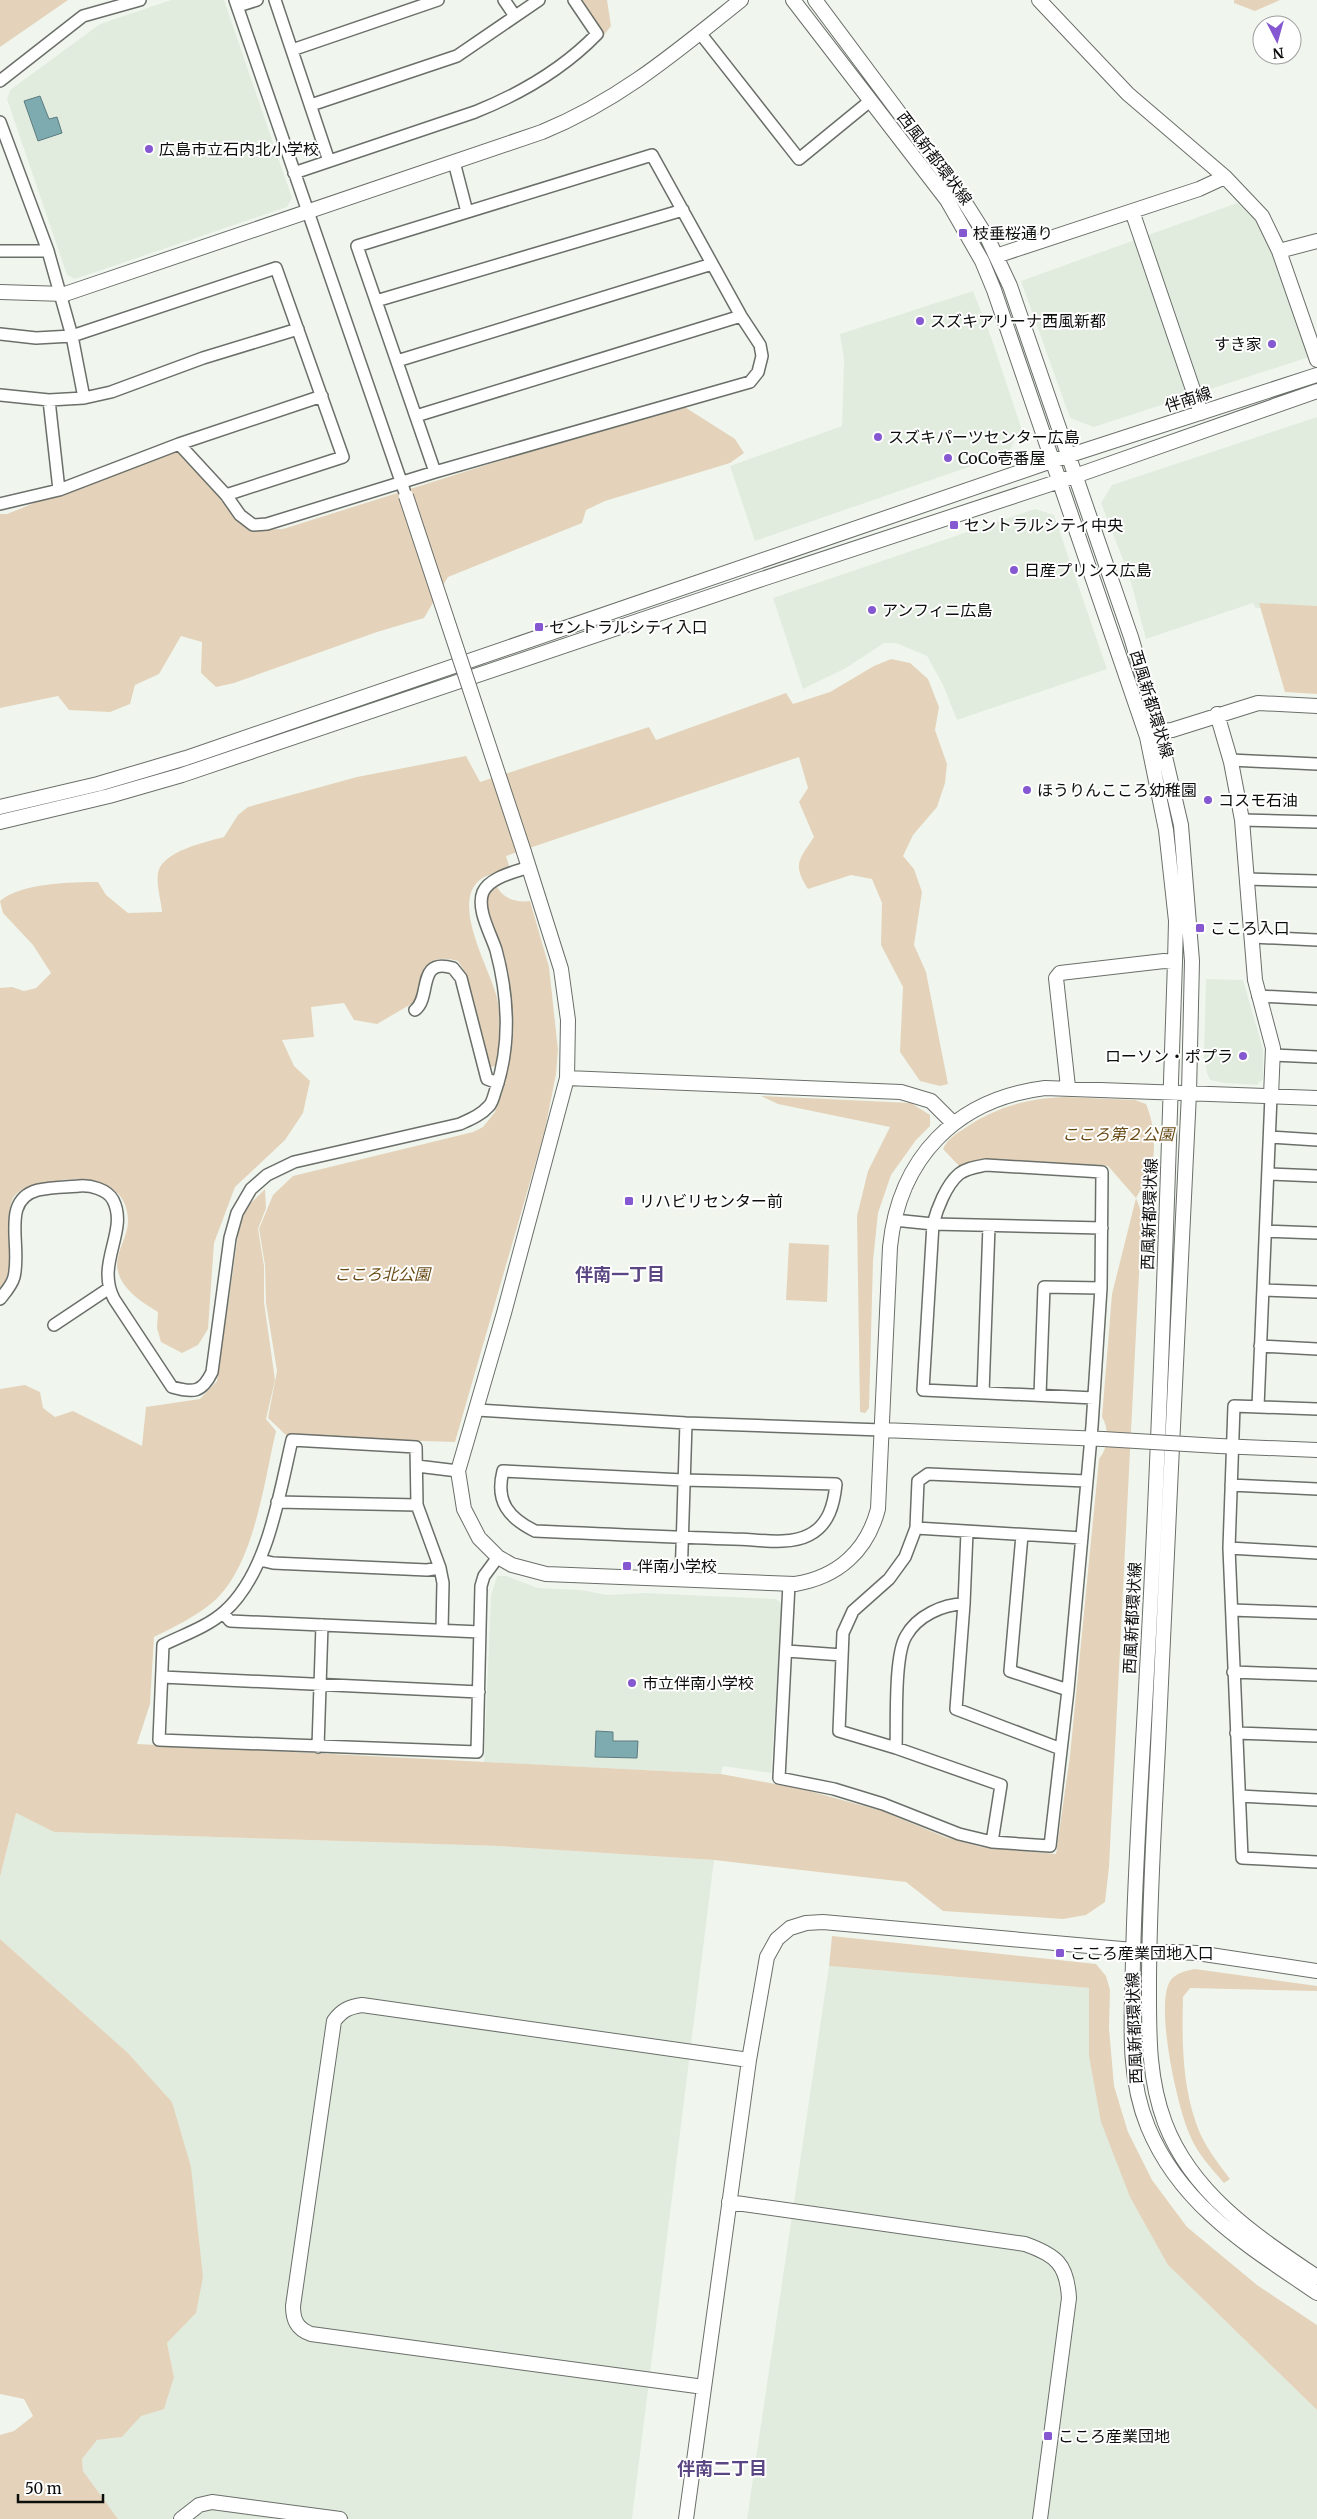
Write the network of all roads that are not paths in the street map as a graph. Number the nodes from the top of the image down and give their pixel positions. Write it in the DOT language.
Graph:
graph roads {
  1 [pos="140,0"];
  2 [pos="257,0"];
  3 [pos="275,0"];
  4 [pos="438,0"];
  5 [pos="504,0"];
  6 [pos="539,0"];
  7 [pos="574,0"];
  8 [pos="741,0"];
  9 [pos="793,0"];
  10 [pos="815,0"];
  11 [pos="1039,0"];
  12 [pos="237,3"];
  13 [pos="515,16"];
  14 [pos="700,33"];
  15 [pos="292,50"];
  16 [pos="0,81"];
  17 [pos="870,101"];
  18 [pos="310,105"];
  19 [pos="0,122"];
  20 [pos="329,161"];
  21 [pos="454,162"];
  22 [pos="294,173"];
  23 [pos="1225,177"];
  24 [pos="683,210"];
  25 [pos="307,211"];
  26 [pos="1132,211"];
  27 [pos="467,212"];
  28 [pos="1317,241"];
  29 [pos="0,251"];
  30 [pos="48,251"];
  31 [pos="1279,251"];
  32 [pos="996,256"];
  33 [pos="712,264"];
  34 [pos="0,292"];
  35 [pos="60,294"];
  36 [pos="376,302"];
  37 [pos="741,316"];
  38 [pos="298,329"];
  39 [pos="0,334"];
  40 [pos="72,336"];
  41 [pos="1317,360"];
  42 [pos="397,361"];
  43 [pos="1317,375"];
  44 [pos="1317,391"];
  45 [pos="0,395"];
  46 [pos="322,396"];
  47 [pos="84,398"];
  48 [pos="49,400"];
  49 [pos="1201,413"];
  50 [pos="416,416"];
  51 [pos="179,444"];
  52 [pos="1069,456"];
  53 [pos="1052,461"];
  54 [pos="435,472"];
  55 [pos="1075,476"];
  56 [pos="1058,481"];
  57 [pos="58,490"];
  58 [pos="404,490"];
  59 [pos="226,495"];
  60 [pos="0,504"];
  61 [pos="1317,706"];
  62 [pos="1217,714"];
  63 [pos="1159,731"];
  64 [pos="1230,760"];
  65 [pos="1317,764"];
  66 [pos="0,807"];
  67 [pos="1242,820"];
  68 [pos="0,822"];
  69 [pos="1317,822"];
  70 [pos="529,867"];
  71 [pos="1247,879"];
  72 [pos="1317,881"];
  73 [pos="1251,937"];
  74 [pos="1317,940"];
  75 [pos="1175,962"];
  76 [pos="1258,996"];
  77 [pos="1317,999"];
  78 [pos="416,1010"];
  79 [pos="1273,1055"];
  80 [pos="1317,1057"];
  81 [pos="567,1078"];
  82 [pos="498,1083"];
  83 [pos="1068,1087"];
  84 [pos="1171,1092"];
  85 [pos="1189,1093"];
  86 [pos="1271,1096"];
  87 [pos="1317,1098"];
  88 [pos="953,1124"];
  89 [pos="1270,1137"];
  90 [pos="1317,1140"];
  91 [pos="1268,1174"];
  92 [pos="1317,1176"];
  93 [pos="894,1220"];
  94 [pos="933,1224"];
  95 [pos="989,1226"];
  96 [pos="1102,1228"];
  97 [pos="1266,1231"];
  98 [pos="1317,1233"];
  99 [pos="108,1288"];
  100 [pos="1101,1288"];
  101 [pos="1263,1290"];
  102 [pos="1317,1292"];
  103 [pos="0,1300"];
  104 [pos="54,1325"];
  105 [pos="1260,1346"];
  106 [pos="1317,1349"];
  107 [pos="983,1393"];
  108 [pos="1040,1395"];
  109 [pos="1094,1398"];
  110 [pos="1258,1407"];
  111 [pos="1317,1409"];
  112 [pos="477,1410"];
  113 [pos="686,1423"];
  114 [pos="882,1430"];
  115 [pos="1097,1439"];
  116 [pos="1225,1446"];
  117 [pos="1317,1450"];
  118 [pos="417,1466"];
  119 [pos="458,1470"];
  120 [pos="683,1480"];
  121 [pos="1086,1481"];
  122 [pos="1231,1485"];
  123 [pos="1317,1489"];
  124 [pos="277,1502"];
  125 [pos="417,1506"];
  126 [pos="916,1528"];
  127 [pos="967,1532"];
  128 [pos="1022,1535"];
  129 [pos="681,1538"];
  130 [pos="1082,1538"];
  131 [pos="1229,1548"];
  132 [pos="1317,1553"];
  133 [pos="498,1557"];
  134 [pos="260,1560"];
  135 [pos="440,1568"];
  136 [pos="681,1580"];
  137 [pos="788,1584"];
  138 [pos="964,1604"];
  139 [pos="1232,1610"];
  140 [pos="1317,1612"];
  141 [pos="223,1613"];
  142 [pos="322,1625"];
  143 [pos="442,1630"];
  144 [pos="480,1632"];
  145 [pos="787,1651"];
  146 [pos="842,1655"];
  147 [pos="1234,1672"];
  148 [pos="1317,1674"];
  149 [pos="162,1677"];
  150 [pos="320,1686"];
  151 [pos="1068,1690"];
  152 [pos="479,1692"];
  153 [pos="1236,1733"];
  154 [pos="1317,1736"];
  155 [pos="318,1747"];
  156 [pos="896,1748"];
  157 [pos="1061,1749"];
  158 [pos="1240,1796"];
  159 [pos="1317,1800"];
  160 [pos="992,1842"];
  161 [pos="1317,1862"];
  162 [pos="1133,1950"];
  163 [pos="1149,1951"];
  164 [pos="1317,1971"];
  165 [pos="749,2060"];
  166 [pos="729,2202"];
  167 [pos="1317,2277"];
  168 [pos="1317,2293"];
  169 [pos="704,2386"];
  170 [pos="181,2519"];
  171 [pos="340,2519"];
  172 [pos="686,2519"];
  173 [pos="1040,2519"];
  1 -- 16 [label="street"];
  2 -- 12 [label="street"];
  3 -- 15 [label="street"];
  4 -- 15 [label="street"];
  5 -- 13 [label="street"];
  6 -- 13 [label="street"];
  7 -- 20 [label="street"];
  8 -- 14 [label="street"];
  9 -- 17 [label="street, 西風新都環状線"];
  10 -- 32 [label="street, 西風新都環状線"];
  11 -- 23 [label="street"];
  12 -- 22 [label="street"];
  13 -- 18 [label="street"];
  14 -- 17 [label="street"];
  14 -- 21 [label="street"];
  15 -- 18 [label="street"];
  17 -- 53 [label="street, 西風新都環状線"];
  18 -- 20 [label="street"];
  19 -- 30 [label="street"];
  20 -- 22 [label="street"];
  21 -- 25 [label="street"];
  21 -- 27 [label="street"];
  22 -- 25 [label="street"];
  23 -- 26 [label="street"];
  23 -- 31 [label="street"];
  24 -- 27 [label="street"];
  24 -- 33 [label="street"];
  24 -- 36 [label="street"];
  25 -- 35 [label="street"];
  25 -- 58 [label="street"];
  26 -- 32 [label="street"];
  26 -- 49 [label="street"];
  27 -- 36 [label="street"];
  28 -- 31 [label="street"];
  29 -- 30 [label="street"];
  30 -- 35 [label="street"];
  31 -- 41 [label="street"];
  32 -- 52 [label="street, 西風新都環状線"];
  33 -- 37 [label="street"];
  33 -- 42 [label="street"];
  34 -- 35 [label="street"];
  35 -- 40 [label="street"];
  36 -- 42 [label="street"];
  37 -- 50 [label="street"];
  37 -- 54 [label="street"];
  38 -- 40 [label="street"];
  38 -- 46 [label="street"];
  38 -- 47 [label="street"];
  39 -- 40 [label="street"];
  40 -- 47 [label="street"];
  42 -- 50 [label="street"];
  43 -- 49 [label="street, 伴南線"];
  44 -- 55 [label="street"];
  45 -- 48 [label="street"];
  46 -- 51 [label="street"];
  46 -- 59 [label="street"];
  47 -- 48 [label="street"];
  48 -- 57 [label="street"];
  49 -- 52 [label="street, 伴南線"];
  50 -- 54 [label="street"];
  51 -- 57 [label="street"];
  51 -- 59 [label="street"];
  52 -- 53 [label="street, 伴南線"];
  52 -- 55 [label="street, 西風新都環状線"];
  53 -- 56 [label="street, 西風新都環状線"];
  53 -- 66 [label="street, 伴南線"];
  54 -- 58 [label="street"];
  55 -- 56 [label="street"];
  55 -- 63 [label="street, 西風新都環状線"];
  56 -- 68 [label="street"];
  56 -- 75 [label="street, 西風新都環状線"];
  57 -- 60 [label="street"];
  58 -- 59 [label="street"];
  58 -- 70 [label="street, bridge"];
  61 -- 62 [label="street"];
  62 -- 63 [label="street"];
  62 -- 64 [label="street"];
  63 -- 85 [label="street, 西風新都環状線"];
  64 -- 65 [label="street"];
  64 -- 67 [label="street"];
  67 -- 69 [label="street"];
  67 -- 71 [label="street"];
  70 -- 81 [label="street"];
  70 -- 82 [label="street"];
  71 -- 72 [label="street"];
  71 -- 73 [label="street"];
  73 -- 74 [label="street"];
  73 -- 76 [label="street"];
  75 -- 83 [label="street"];
  75 -- 84 [label="street, 西風新都環状線"];
  76 -- 77 [label="street"];
  76 -- 79 [label="street"];
  78 -- 82 [label="street"];
  79 -- 80 [label="street"];
  79 -- 86 [label="street"];
  81 -- 88 [label="street"];
  81 -- 112 [label="street"];
  82 -- 99 [label="street"];
  83 -- 84 [label="street"];
  83 -- 88 [label="street"];
  84 -- 85 [label="street"];
  84 -- 162 [label="street, 西風新都環状線"];
  85 -- 86 [label="street"];
  85 -- 163 [label="street, 西風新都環状線"];
  86 -- 87 [label="street"];
  86 -- 89 [label="street"];
  88 -- 93 [label="street"];
  89 -- 90 [label="street"];
  89 -- 91 [label="street"];
  91 -- 92 [label="street"];
  91 -- 97 [label="street"];
  93 -- 94 [label="street"];
  93 -- 114 [label="street"];
  94 -- 95 [label="street"];
  94 -- 96 [label="street"];
  94 -- 107 [label="street"];
  95 -- 96 [label="street"];
  95 -- 107 [label="street"];
  96 -- 100 [label="street"];
  97 -- 98 [label="street"];
  97 -- 101 [label="street"];
  99 -- 103 [label="street"];
  99 -- 104 [label="street"];
  100 -- 108 [label="street"];
  100 -- 109 [label="street"];
  101 -- 102 [label="street"];
  101 -- 105 [label="street"];
  105 -- 106 [label="street"];
  105 -- 110 [label="street"];
  107 -- 108 [label="street"];
  108 -- 109 [label="street"];
  109 -- 115 [label="street"];
  110 -- 111 [label="street"];
  110 -- 116 [label="street"];
  112 -- 113 [label="street"];
  112 -- 119 [label="street"];
  113 -- 114 [label="street"];
  113 -- 120 [label="street"];
  114 -- 115 [label="street"];
  114 -- 137 [label="street"];
  115 -- 116 [label="street, bridge"];
  115 -- 121 [label="street"];
  116 -- 117 [label="street"];
  116 -- 122 [label="street"];
  118 -- 119 [label="street"];
  118 -- 124 [label="street"];
  118 -- 125 [label="street"];
  119 -- 133 [label="street"];
  120 -- 129 [label="street"];
  120 -- 129 [label="street"];
  120 -- 129 [label="street"];
  121 -- 126 [label="street"];
  121 -- 130 [label="street"];
  122 -- 123 [label="street"];
  122 -- 131 [label="street"];
  124 -- 125 [label="street"];
  124 -- 134 [label="street"];
  125 -- 135 [label="street"];
  126 -- 127 [label="street"];
  126 -- 146 [label="street"];
  127 -- 128 [label="street"];
  127 -- 138 [label="street"];
  128 -- 130 [label="street"];
  128 -- 151 [label="street"];
  129 -- 136 [label="street"];
  130 -- 151 [label="street"];
  131 -- 132 [label="street"];
  131 -- 139 [label="street"];
  133 -- 136 [label="street"];
  133 -- 144 [label="street"];
  134 -- 135 [label="street"];
  134 -- 141 [label="street"];
  135 -- 143 [label="street"];
  136 -- 137 [label="street"];
  137 -- 145 [label="street"];
  138 -- 156 [label="street"];
  138 -- 157 [label="street"];
  139 -- 140 [label="street"];
  139 -- 147 [label="street"];
  141 -- 142 [label="street"];
  141 -- 149 [label="street"];
  142 -- 143 [label="street"];
  142 -- 150 [label="street"];
  143 -- 144 [label="street"];
  144 -- 152 [label="street"];
  145 -- 146 [label="street"];
  145 -- 160 [label="street"];
  146 -- 156 [label="street"];
  147 -- 148 [label="street"];
  147 -- 153 [label="street"];
  149 -- 150 [label="street"];
  149 -- 155 [label="street"];
  150 -- 152 [label="street"];
  150 -- 155 [label="street"];
  151 -- 157 [label="street"];
  152 -- 155 [label="street"];
  153 -- 154 [label="street"];
  153 -- 158 [label="street"];
  156 -- 160 [label="street"];
  157 -- 160 [label="street"];
  158 -- 159 [label="street"];
  158 -- 161 [label="street"];
  162 -- 163 [label="street"];
  162 -- 165 [label="street"];
  162 -- 168 [label="street, 西風新都環状線"];
  163 -- 164 [label="street"];
  163 -- 167 [label="street, 西風新都環状線"];
  165 -- 166 [label="street"];
  165 -- 169 [label="street"];
  166 -- 169 [label="street"];
  166 -- 173 [label="street"];
  169 -- 172 [label="street"];
  170 -- 171 [label="street"];
}
